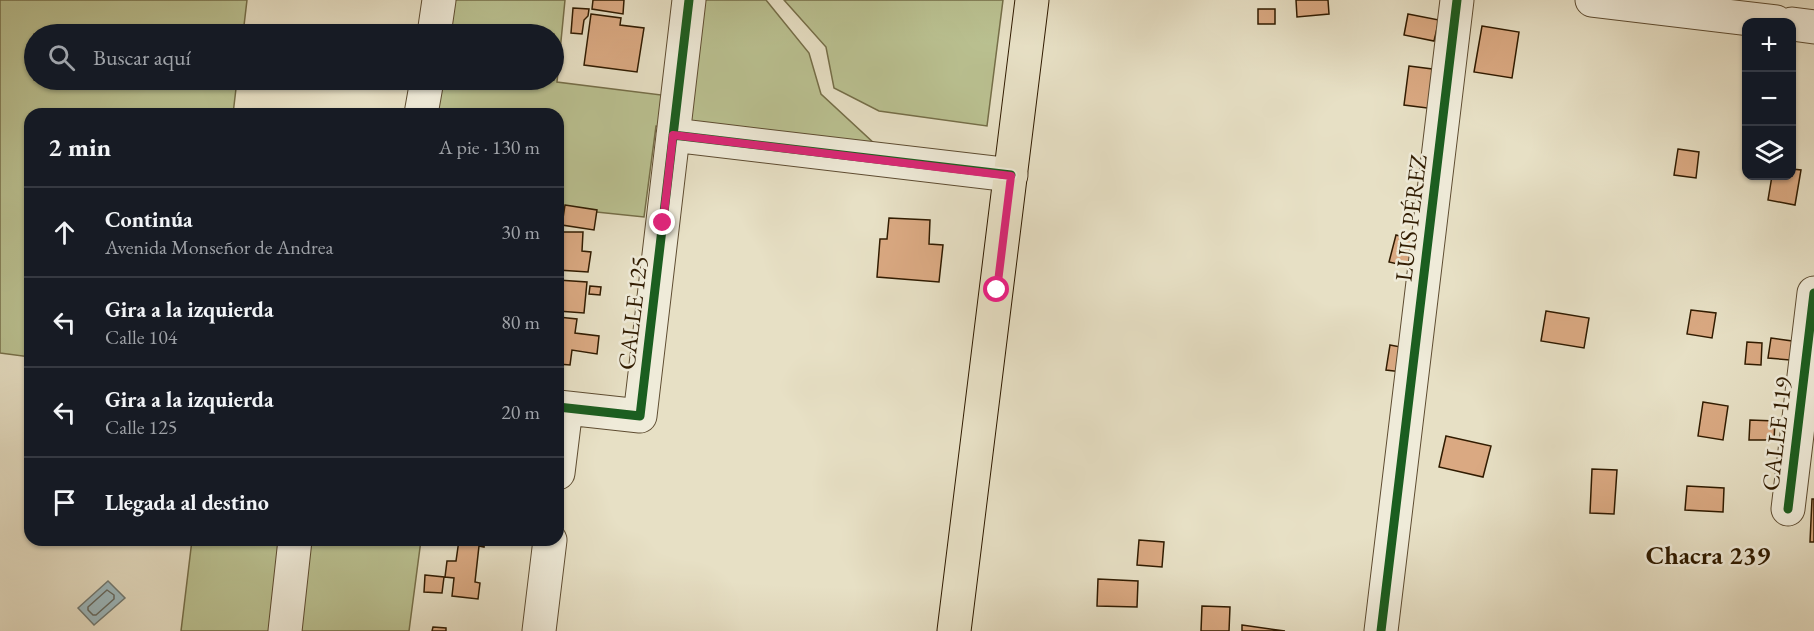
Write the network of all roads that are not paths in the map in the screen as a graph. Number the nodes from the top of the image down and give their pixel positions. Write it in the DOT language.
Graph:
graph roads {
  1 [pos="688,0"];
  2 [pos="1032,0"];
  3 [pos="1457,0"];
  4 [pos="1592,0"];
  5 [pos="1743,18"];
  6 [pos="1796,25"];
  7 [pos="1814,27"];
  8 [pos="673,135"];
  9 [pos="1011,176"];
  10 [pos="1814,293"];
  11 [pos="564,407"];
  12 [pos="1788,509"];
  13 [pos="293,546"];
  14 [pos="549,546"];
  15 [pos="285,631"];
  16 [pos="539,631"];
  17 [pos="954,631"];
  18 [pos="1381,631"];
  1 -- 8 [label="street, CALLE 125"];
  2 -- 9 [label="main road"];
  3 -- 18 [label="street, LUIS PÉREZ"];
  4 -- 5 [label="street"];
  6 -- 7 [label="street"];
  8 -- 9 [label="street"];
  8 -- 11 [label="street, CALLE 125"];
  9 -- 17 [label="main road"];
  10 -- 12 [label="street, CALLE 119"];
  13 -- 15 [label="street"];
  14 -- 16 [label="street"];
}
